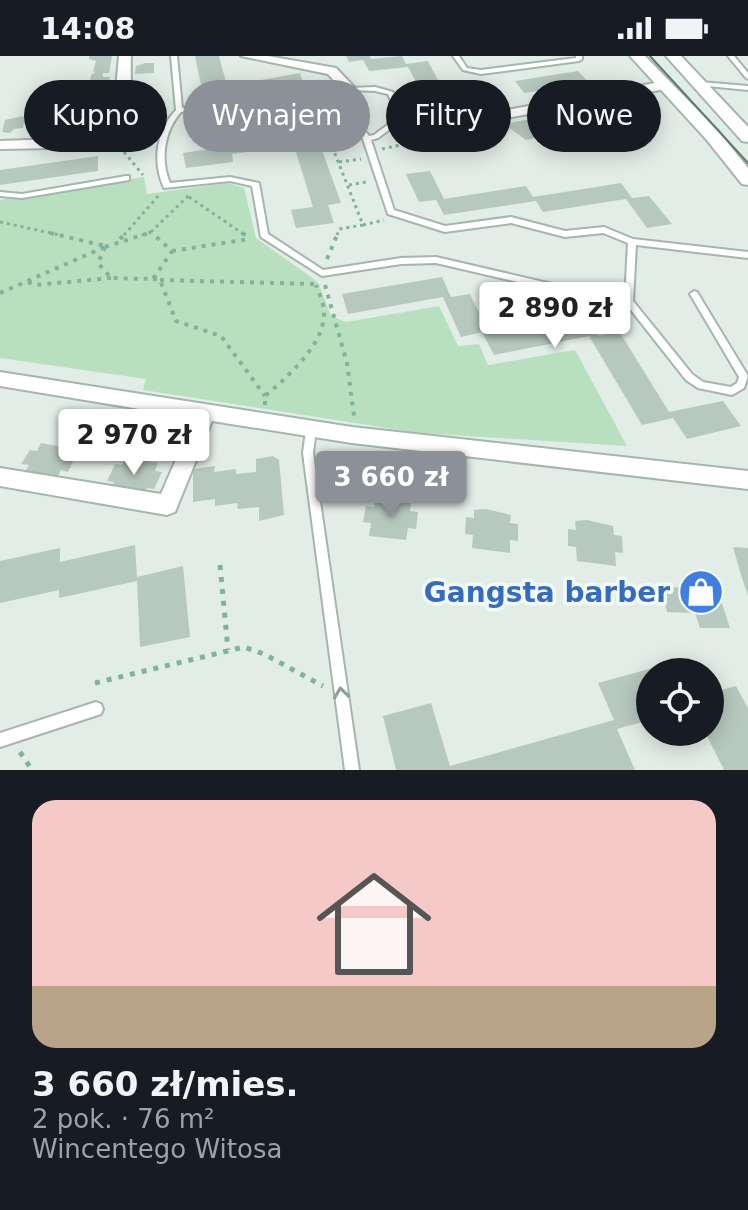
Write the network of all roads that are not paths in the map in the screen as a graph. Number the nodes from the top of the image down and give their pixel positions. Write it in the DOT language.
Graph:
graph roads {
  1 [pos="125,56"];
  2 [pos="174,56"];
  3 [pos="247,56"];
  4 [pos="456,56"];
  5 [pos="579,56"];
  6 [pos="637,56"];
  7 [pos="673,56"];
  8 [pos="731,56"];
  9 [pos="748,77"];
  10 [pos="340,80"];
  11 [pos="700,84"];
  12 [pos="666,85"];
  13 [pos="661,86"];
  14 [pos="370,88"];
  15 [pos="748,88"];
  16 [pos="732,99"];
  17 [pos="179,110"];
  18 [pos="183,110"];
  19 [pos="748,137"];
  20 [pos="370,138"];
  21 [pos="0,145"];
  22 [pos="370,149"];
  23 [pos="126,178"];
  24 [pos="748,180"];
  25 [pos="0,194"];
  26 [pos="632,242"];
  27 [pos="748,255"];
  28 [pos="694,294"];
  29 [pos="629,302"];
  30 [pos="0,379"];
  31 [pos="206,412"];
  32 [pos="311,430"];
  33 [pos="0,477"];
  34 [pos="748,480"];
  35 [pos="96,709"];
  36 [pos="0,740"];
  37 [pos="352,770"];
  1 -- 21 [label="street"];
  2 -- 17 [label="lane"];
  3 -- 10 [label="street"];
  4 -- 5 [label="lane"];
  6 -- 12 [label="street"];
  7 -- 11 [label="street"];
  8 -- 9 [label="lane"];
  11 -- 16 [label="street"];
  11 -- 16 [label="lane"];
  12 -- 13 [label="street"];
  12 -- 24 [label="street"];
  14 -- 20 [label="lane"];
  15 -- 16 [label="lane"];
  16 -- 19 [label="street"];
  17 -- 18 [label="lane"];
  17 -- 29 [label="lane"];
  22 -- 26 [label="lane"];
  23 -- 25 [label="lane"];
  26 -- 27 [label="lane"];
  26 -- 29 [label="lane"];
  28 -- 29 [label="lane"];
  30 -- 31 [label="street"];
  31 -- 32 [label="street"];
  31 -- 33 [label="street"];
  32 -- 34 [label="street"];
  37 -- 32 [label="lane, one-way"];
  35 -- 36 [label="lane"];
}
